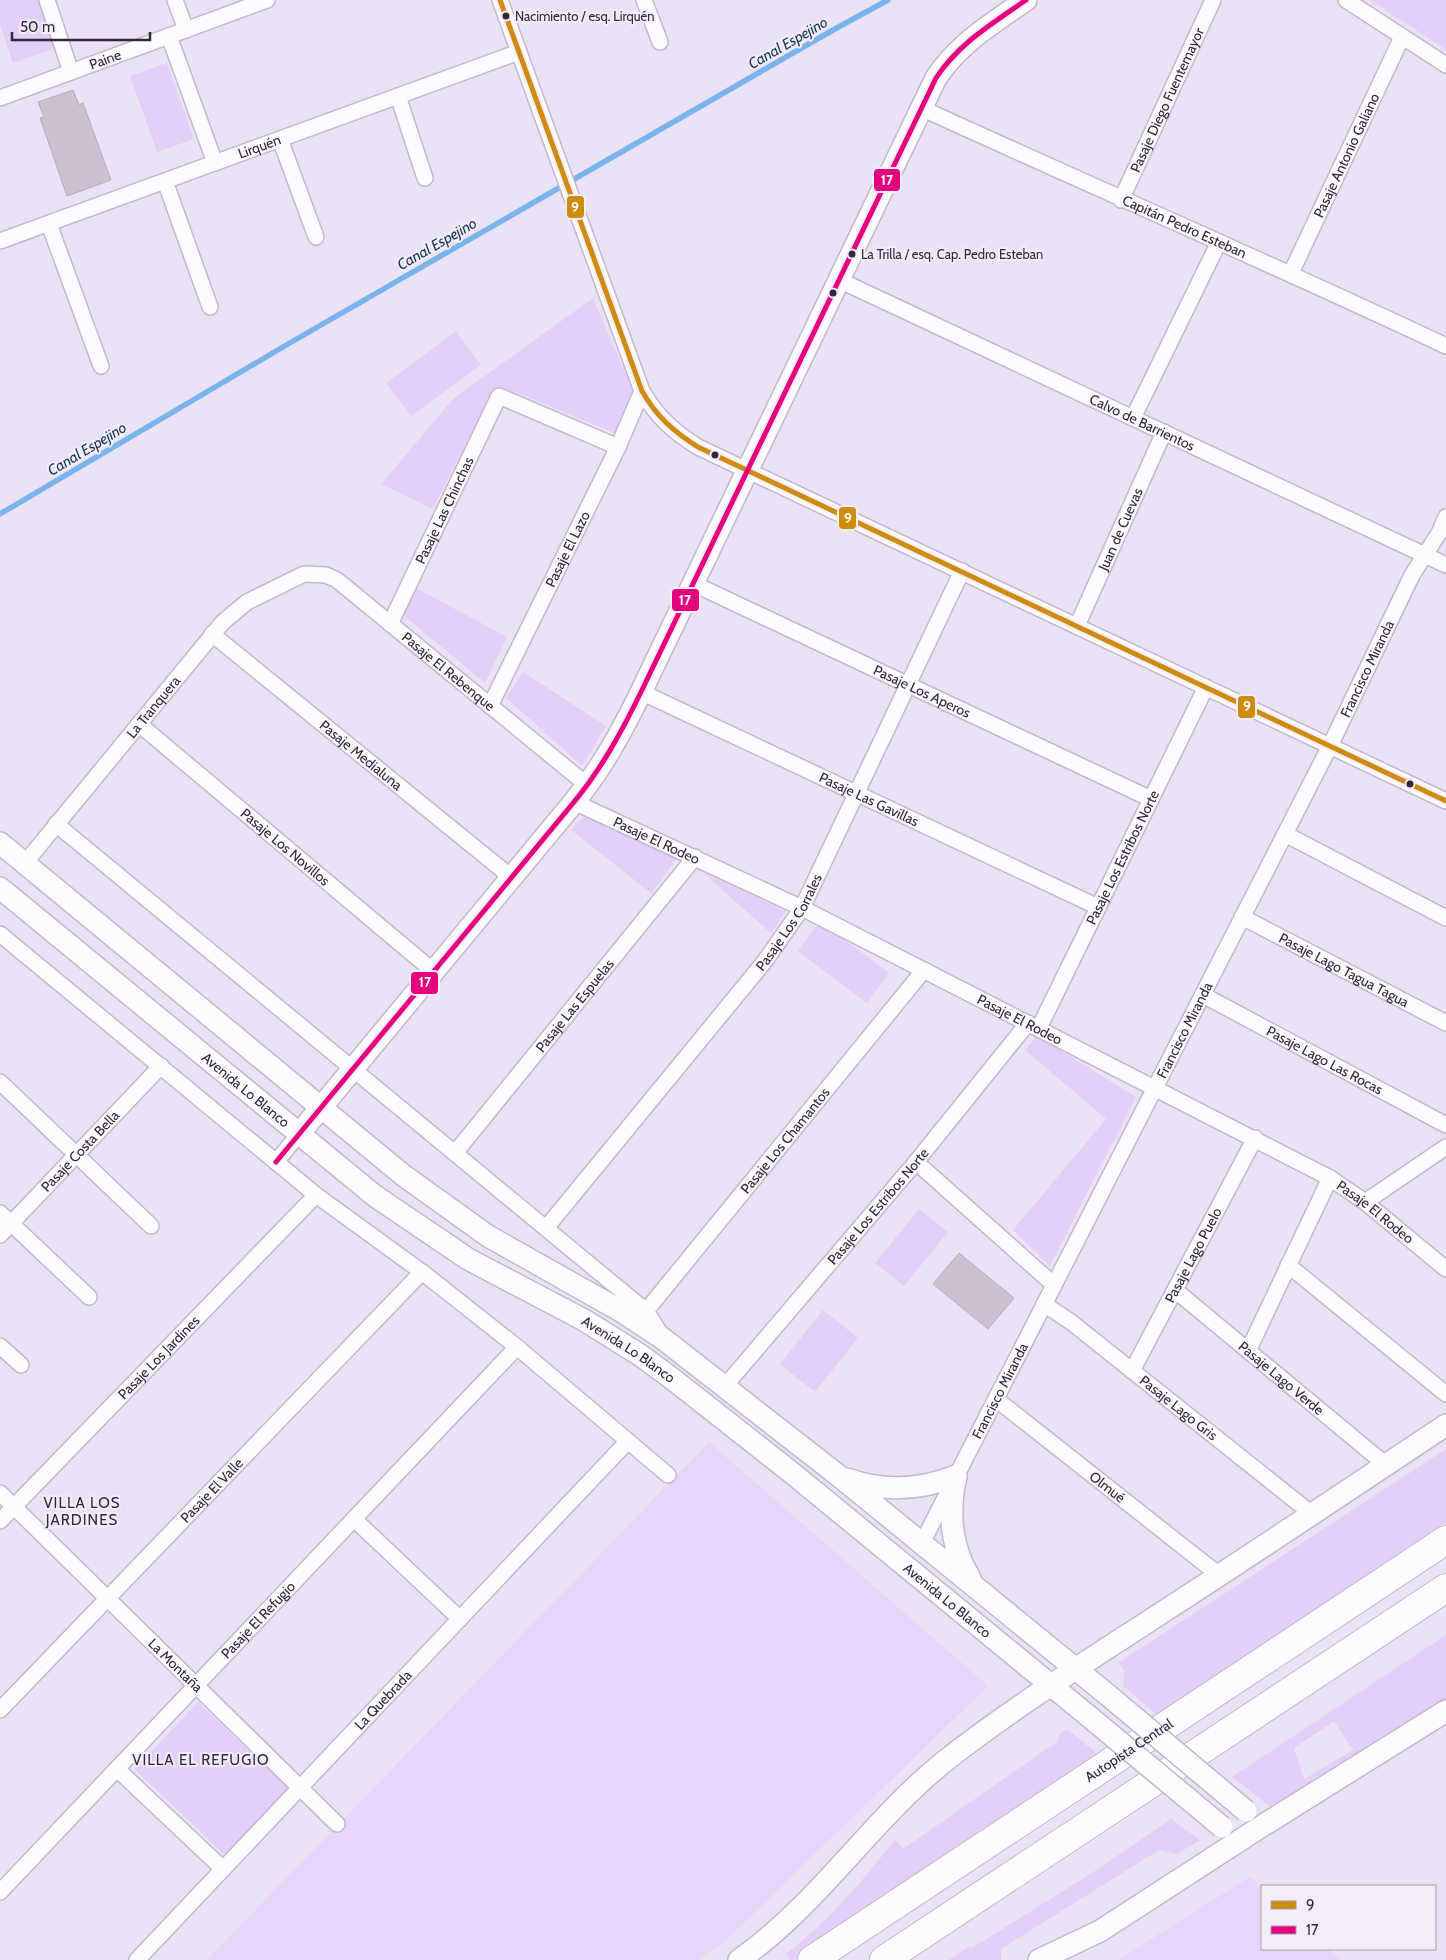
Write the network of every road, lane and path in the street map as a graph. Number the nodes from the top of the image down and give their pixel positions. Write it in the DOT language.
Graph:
graph roads {
  1 [pos="47,0"];
  2 [pos="175,0"];
  3 [pos="267,0"];
  4 [pos="500,0"];
  5 [pos="644,0"];
  6 [pos="1026,0"];
  7 [pos="1213,0"];
  8 [pos="1346,0"];
  9 [pos="186,30"];
  10 [pos="169,36"];
  11 [pos="1402,37"];
  12 [pos="660,42"];
  13 [pos="519,52"];
  14 [pos="1446,65"];
  15 [pos="71,72"];
  16 [pos="398,96"];
  17 [pos="0,98"];
  18 [pos="921,108"];
  19 [pos="280,139"];
  20 [pos="215,163"];
  21 [pos="425,178"];
  22 [pos="165,181"];
  23 [pos="1122,200"];
  24 [pos="48,224"];
  25 [pos="316,237"];
  26 [pos="0,242"];
  27 [pos="1219,242"];
  28 [pos="1292,273"];
  29 [pos="839,280"];
  30 [pos="210,308"];
  31 [pos="1446,346"];
  32 [pos="101,366"];
  33 [pos="642,391"];
  34 [pos="1133,418"];
  35 [pos="1164,432"];
  36 [pos="618,447"];
  37 [pos="747,469"];
  38 [pos="1446,517"];
  39 [pos="1425,554"];
  40 [pos="1446,564"];
  41 [pos="962,571"];
  42 [pos="304,574"];
  43 [pos="694,584"];
  44 [pos="390,624"];
  45 [pos="1077,626"];
  46 [pos="212,634"];
  47 [pos="908,685"];
  48 [pos="1206,687"];
  49 [pos="641,692"];
  50 [pos="490,706"];
  51 [pos="139,724"];
  52 [pos="1330,746"];
  53 [pos="588,785"];
  54 [pos="856,793"];
  55 [pos="1151,799"];
  56 [pos="1446,801"];
  57 [pos="574,802"];
  58 [pos="56,824"];
  59 [pos="1285,834"];
  60 [pos="0,843"];
  61 [pos="696,857"];
  62 [pos="24,863"];
  63 [pos="511,877"];
  64 [pos="0,888"];
  65 [pos="802,908"];
  66 [pos="1098,908"];
  67 [pos="1242,917"];
  68 [pos="1446,918"];
  69 [pos="0,934"];
  70 [pos="924,970"];
  71 [pos="433,971"];
  72 [pos="1203,995"];
  73 [pos="1446,1023"];
  74 [pos="1034,1026"];
  75 [pos="160,1066"];
  76 [pos="352,1068"];
  77 [pos="0,1082"];
  78 [pos="1154,1089"];
  79 [pos="320,1106"];
  80 [pos="1446,1125"];
  81 [pos="299,1134"];
  82 [pos="1255,1138"];
  83 [pos="1446,1147"];
  84 [pos="454,1153"];
  85 [pos="76,1155"];
  86 [pos="276,1162"];
  87 [pos="916,1162"];
  88 [pos="1330,1178"];
  89 [pos="316,1194"];
  90 [pos="1365,1202"];
  91 [pos="6,1218"];
  92 [pos="151,1226"];
  93 [pos="546,1228"];
  94 [pos="0,1235"];
  95 [pos="1288,1265"];
  96 [pos="1446,1268"];
  97 [pos="422,1272"];
  98 [pos="1054,1285"];
  99 [pos="1175,1290"];
  100 [pos="89,1297"];
  101 [pos="1044,1304"];
  102 [pos="646,1311"];
  103 [pos="662,1338"];
  104 [pos="0,1346"];
  105 [pos="517,1347"];
  106 [pos="1248,1350"];
  107 [pos="21,1365"];
  108 [pos="1132,1371"];
  109 [pos="725,1386"];
  110 [pos="1446,1394"];
  111 [pos="996,1399"];
  112 [pos="1446,1425"];
  113 [pos="628,1441"];
  114 [pos="1386,1465"];
  115 [pos="668,1475"];
  116 [pos="839,1476"];
  117 [pos="956,1476"];
  118 [pos="0,1493"];
  119 [pos="14,1506"];
  120 [pos="1312,1514"];
  121 [pos="354,1519"];
  122 [pos="0,1521"];
  123 [pos="1446,1540"];
  124 [pos="922,1543"];
  125 [pos="1220,1575"];
  126 [pos="921,1579"];
  127 [pos="975,1587"];
  128 [pos="1446,1588"];
  129 [pos="107,1599"];
  130 [pos="460,1619"];
  131 [pos="1076,1669"];
  132 [pos="1052,1685"];
  133 [pos="196,1686"];
  134 [pos="0,1710"];
  135 [pos="1446,1711"];
  136 [pos="117,1769"];
  137 [pos="300,1788"];
  138 [pos="337,1824"];
  139 [pos="1262,1826"];
  140 [pos="1230,1834"];
  141 [pos="223,1869"];
  142 [pos="0,1892"];
  143 [pos="137,1960"];
  144 [pos="740,1960"];
  145 [pos="812,1960"];
  146 [pos="884,1960"];
  147 [pos="1039,1960"];
  1 -- 15 [label="street"];
  2 -- 9 [label="street"];
  3 -- 9 [label="street, Paine"];
  4 -- 13 [label="street"];
  5 -- 12 [label="street"];
  6 -- 18 [label="main road"];
  7 -- 23 [label="street, Pasaje Diego Fuentemayor"];
  8 -- 11 [label="street"];
  9 -- 10 [label="street, Paine"];
  10 -- 15 [label="street, Paine"];
  10 -- 20 [label="street"];
  11 -- 14 [label="street"];
  11 -- 28 [label="street, Pasaje Antonio Galiano"];
  13 -- 16 [label="street, Lirquén"];
  13 -- 33 [label="street"];
  15 -- 17 [label="street, Paine"];
  16 -- 19 [label="street, Lirquén"];
  16 -- 21 [label="street"];
  18 -- 23 [label="street, Capitán Pedro Esteban"];
  18 -- 29 [label="main road"];
  19 -- 20 [label="street, Lirquén"];
  19 -- 25 [label="street"];
  20 -- 22 [label="street, Lirquén"];
  22 -- 24 [label="street, Lirquén"];
  22 -- 30 [label="street"];
  23 -- 27 [label="street, Capitán Pedro Esteban"];
  24 -- 26 [label="street, Lirquén"];
  24 -- 32 [label="street"];
  27 -- 28 [label="street, Capitán Pedro Esteban"];
  27 -- 34 [label="street"];
  28 -- 31 [label="street, Capitán Pedro Esteban"];
  29 -- 34 [label="street, Calvo de Barrientos"];
  29 -- 37 [label="main road"];
  33 -- 36 [label="street, Pasaje El Lazo"];
  33 -- 37 [label="street"];
  34 -- 35 [label="street, Calvo de Barrientos"];
  35 -- 39 [label="street, Calvo de Barrientos"];
  35 -- 45 [label="street, Juan de Cuevas"];
  36 -- 44 [label="street, Pasaje Las Chinchas"];
  36 -- 50 [label="street, Pasaje El Lazo"];
  37 -- 41 [label="street"];
  37 -- 43 [label="main road"];
  38 -- 39 [label="street, Francisco Miranda"];
  39 -- 40 [label="street, Calvo de Barrientos"];
  39 -- 52 [label="street, Francisco Miranda"];
  41 -- 45 [label="street"];
  41 -- 47 [label="street, Pasaje Los Corrales"];
  42 -- 44 [label="street, Pasaje El Rebenque"];
  42 -- 46 [label="street, La Tranquera"];
  43 -- 47 [label="street, Pasaje Los Aperos"];
  43 -- 49 [label="main road"];
  44 -- 50 [label="street, Pasaje El Rebenque"];
  45 -- 48 [label="street"];
  46 -- 51 [label="street, La Tranquera"];
  46 -- 63 [label="street, Pasaje Medialuna"];
  47 -- 54 [label="street, Pasaje Los Corrales"];
  47 -- 55 [label="street, Pasaje Los Aperos"];
  48 -- 52 [label="street"];
  48 -- 55 [label="street, Pasaje Los Estribos Norte"];
  49 -- 53 [label="main road"];
  49 -- 54 [label="street, Pasaje Las Gavillas"];
  50 -- 53 [label="street, Pasaje El Rebenque"];
  51 -- 58 [label="street, La Tranquera"];
  51 -- 71 [label="street, Pasaje Los Novillos"];
  52 -- 56 [label="street"];
  52 -- 59 [label="street, Francisco Miranda"];
  53 -- 57 [label="main road"];
  54 -- 65 [label="street, Pasaje Los Corrales"];
  54 -- 66 [label="street, Pasaje Las Gavillas"];
  55 -- 66 [label="street, Pasaje Los Estribos Norte"];
  57 -- 61 [label="street, Pasaje El Rodeo"];
  57 -- 63 [label="main road"];
  58 -- 62 [label="street, La Tranquera"];
  58 -- 76 [label="street, Avenida Lo Blanco"];
  59 -- 67 [label="street, Francisco Miranda"];
  59 -- 68 [label="street"];
  60 -- 62 [label="main road, Avenida Lo Blanco"];
  61 -- 65 [label="street, Pasaje El Rodeo"];
  61 -- 84 [label="street, Pasaje Las Espuelas"];
  62 -- 79 [label="main road, Avenida Lo Blanco"];
  63 -- 71 [label="main road"];
  64 -- 81 [label="main road, Avenida Lo Blanco"];
  65 -- 70 [label="street, Pasaje El Rodeo"];
  65 -- 93 [label="street, Pasaje Los Corrales"];
  66 -- 74 [label="street, Pasaje Los Estribos Norte"];
  67 -- 72 [label="street, Francisco Miranda"];
  67 -- 73 [label="street, Pasaje Lago Tagua Tagua"];
  69 -- 75 [label="street"];
  70 -- 74 [label="street, Pasaje El Rodeo"];
  70 -- 102 [label="street, Pasaje Los Chamantos"];
  71 -- 76 [label="main road"];
  72 -- 78 [label="street, Francisco Miranda"];
  72 -- 80 [label="street, Pasaje Lago Las Rocas"];
  74 -- 78 [label="street, Pasaje El Rodeo"];
  74 -- 87 [label="street, Pasaje Los Estribos Norte"];
  75 -- 85 [label="street, Pasaje Costa Bella"];
  75 -- 86 [label="street"];
  76 -- 79 [label="main road"];
  76 -- 84 [label="street, Avenida Lo Blanco"];
  77 -- 85 [label="street"];
  78 -- 82 [label="street, Pasaje El Rodeo"];
  78 -- 98 [label="street, Francisco Miranda"];
  79 -- 81 [label="main road"];
  79 -- 103 [label="main road, Avenida Lo Blanco"];
  81 -- 86 [label="street"];
  81 -- 126 [label="main road, Avenida Lo Blanco"];
  82 -- 88 [label="street, Pasaje El Rodeo"];
  82 -- 99 [label="street, Pasaje Lago Puelo"];
  83 -- 90 [label="street"];
  84 -- 93 [label="street, Avenida Lo Blanco"];
  85 -- 91 [label="street, Pasaje Costa Bella"];
  85 -- 92 [label="street"];
  86 -- 89 [label="street"];
  87 -- 98 [label="street"];
  87 -- 109 [label="street, Pasaje Los Estribos Norte"];
  88 -- 90 [label="street, Pasaje El Rodeo"];
  88 -- 95 [label="street"];
  89 -- 97 [label="street"];
  89 -- 119 [label="street, Pasaje Los Jardines"];
  90 -- 96 [label="street, Pasaje El Rodeo"];
  91 -- 94 [label="street, Pasaje Costa Bella"];
  91 -- 100 [label="street"];
  93 -- 102 [label="street, Avenida Lo Blanco"];
  95 -- 106 [label="street"];
  95 -- 110 [label="street"];
  97 -- 105 [label="street"];
  97 -- 129 [label="street, Pasaje El Valle"];
  98 -- 101 [label="street, Francisco Miranda"];
  99 -- 106 [label="street, Pasaje Lago Verde"];
  99 -- 108 [label="street, Pasaje Lago Puelo"];
  101 -- 108 [label="street, Pasaje Lago Gris"];
  101 -- 111 [label="street, Francisco Miranda"];
  102 -- 103 [label="street, Avenida Lo Blanco"];
  103 -- 109 [label="main road, Avenida Lo Blanco"];
  104 -- 107 [label="street"];
  105 -- 113 [label="street"];
  105 -- 121 [label="street, Pasaje El Refugio"];
  106 -- 114 [label="street, Pasaje Lago Verde"];
  108 -- 120 [label="street, Pasaje Lago Gris"];
  109 -- 116 [label="main road, Avenida Lo Blanco"];
  111 -- 117 [label="street, Francisco Miranda"];
  111 -- 125 [label="street, Olmué"];
  112 -- 114 [label="main road"];
  113 -- 115 [label="street"];
  113 -- 130 [label="street, La Quebrada"];
  114 -- 120 [label="main road"];
  116 -- 117 [label="main road"];
  116 -- 124 [label="main road, Avenida Lo Blanco"];
  117 -- 124 [label="street, Francisco Miranda"];
  117 -- 127 [label="main road"];
  118 -- 119 [label="street, La Montaña"];
  119 -- 122 [label="street, Pasaje Los Jardines"];
  119 -- 129 [label="street, La Montaña"];
  120 -- 125 [label="main road"];
  121 -- 130 [label="street"];
  121 -- 133 [label="street, Pasaje El Refugio"];
  123 -- 145 [label="highway, Autopista Central"];
  124 -- 126 [label="main road"];
  124 -- 127 [label="main road, Avenida Lo Blanco"];
  125 -- 131 [label="main road"];
  126 -- 132 [label="main road, Avenida Lo Blanco"];
  127 -- 131 [label="main road, Avenida Lo Blanco"];
  128 -- 146 [label="highway"];
  129 -- 133 [label="street, La Montaña"];
  129 -- 134 [label="street, Pasaje El Valle"];
  130 -- 137 [label="street, La Quebrada"];
  131 -- 132 [label="main road"];
  131 -- 139 [label="main road, Avenida Lo Blanco, bridge"];
  132 -- 140 [label="main road, Avenida Lo Blanco, bridge"];
  132 -- 144 [label="main road"];
  133 -- 136 [label="street, Pasaje El Refugio"];
  133 -- 137 [label="street, La Montaña"];
  135 -- 139 [label="main road"];
  136 -- 141 [label="street"];
  136 -- 142 [label="street, Pasaje El Refugio"];
  137 -- 138 [label="street, La Montaña"];
  137 -- 141 [label="street, La Quebrada"];
  139 -- 140 [label="main road"];
  140 -- 147 [label="main road"];
  141 -- 143 [label="street, La Quebrada"];
}
